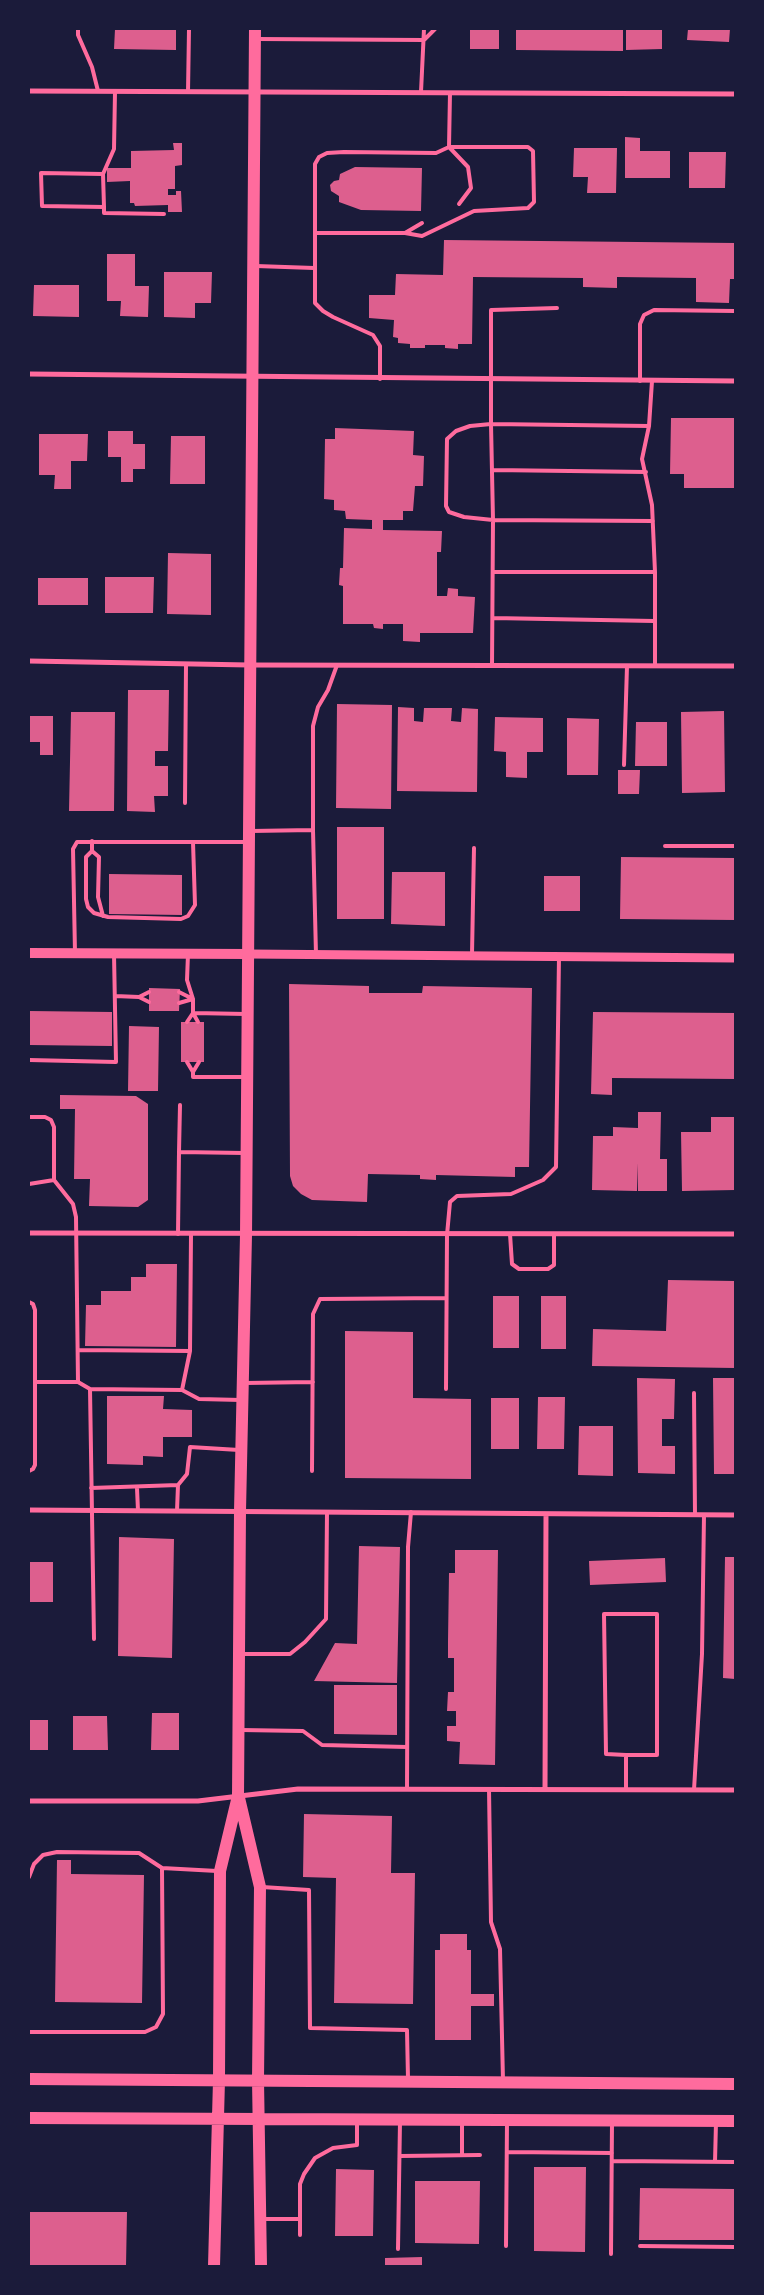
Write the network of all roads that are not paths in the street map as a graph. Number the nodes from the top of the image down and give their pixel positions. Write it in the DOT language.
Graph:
graph roads {
  1 [pos="78,29"];
  2 [pos="189,29"];
  3 [pos="424,29"];
  4 [pos="435,29"];
  5 [pos="255,34"];
  6 [pos="424,40"];
  7 [pos="29,91"];
  8 [pos="98,91"];
  9 [pos="115,92"];
  10 [pos="188,92"];
  11 [pos="255,92"];
  12 [pos="421,92"];
  13 [pos="450,92"];
  14 [pos="735,94"];
  15 [pos="449,147"];
  16 [pos="103,174"];
  17 [pos="459,204"];
  18 [pos="104,207"];
  19 [pos="164,214"];
  20 [pos="422,223"];
  21 [pos="315,233"];
  22 [pos="405,233"];
  23 [pos="254,266"];
  24 [pos="314,268"];
  25 [pos="556,308"];
  26 [pos="735,311"];
  27 [pos="29,374"];
  28 [pos="253,377"];
  29 [pos="380,379"];
  30 [pos="492,380"];
  31 [pos="640,381"];
  32 [pos="652,381"];
  33 [pos="735,381"];
  34 [pos="491,424"];
  35 [pos="649,426"];
  36 [pos="493,470"];
  37 [pos="646,472"];
  38 [pos="493,520"];
  39 [pos="653,521"];
  40 [pos="493,572"];
  41 [pos="655,572"];
  42 [pos="493,618"];
  43 [pos="654,621"];
  44 [pos="29,662"];
  45 [pos="186,664"];
  46 [pos="249,665"];
  47 [pos="337,665"];
  48 [pos="492,666"];
  49 [pos="627,666"];
  50 [pos="654,666"];
  51 [pos="735,666"];
  52 [pos="624,765"];
  53 [pos="185,803"];
  54 [pos="313,830"];
  55 [pos="248,836"];
  56 [pos="92,841"];
  57 [pos="193,842"];
  58 [pos="665,846"];
  59 [pos="735,846"];
  60 [pos="474,848"];
  61 [pos="92,851"];
  62 [pos="103,916"];
  63 [pos="29,953"];
  64 [pos="75,953"];
  65 [pos="114,954"];
  66 [pos="188,954"];
  67 [pos="248,954"];
  68 [pos="316,955"];
  69 [pos="472,957"];
  70 [pos="559,957"];
  71 [pos="735,958"];
  72 [pos="149,992"];
  73 [pos="179,992"];
  74 [pos="115,996"];
  75 [pos="139,996"];
  76 [pos="193,999"];
  77 [pos="149,1002"];
  78 [pos="179,1003"];
  79 [pos="193,1013"];
  80 [pos="247,1014"];
  81 [pos="187,1022"];
  82 [pos="198,1022"];
  83 [pos="29,1060"];
  84 [pos="187,1062"];
  85 [pos="199,1062"];
  86 [pos="193,1072"];
  87 [pos="247,1077"];
  88 [pos="180,1105"];
  89 [pos="29,1117"];
  90 [pos="179,1152"];
  91 [pos="246,1153"];
  92 [pos="54,1180"];
  93 [pos="29,1184"];
  94 [pos="29,1233"];
  95 [pos="77,1233"];
  96 [pos="178,1234"];
  97 [pos="510,1234"];
  98 [pos="554,1234"];
  99 [pos="735,1234"];
  100 [pos="191,1235"];
  101 [pos="246,1235"];
  102 [pos="447,1235"];
  103 [pos="446,1298"];
  104 [pos="29,1302"];
  105 [pos="78,1350"];
  106 [pos="190,1351"];
  107 [pos="35,1382"];
  108 [pos="78,1382"];
  109 [pos="312,1382"];
  110 [pos="243,1383"];
  111 [pos="90,1389"];
  112 [pos="446,1389"];
  113 [pos="182,1390"];
  114 [pos="694,1394"];
  115 [pos="242,1400"];
  116 [pos="241,1450"];
  117 [pos="29,1471"];
  118 [pos="312,1471"];
  119 [pos="178,1485"];
  120 [pos="91,1488"];
  121 [pos="137,1488"];
  122 [pos="29,1510"];
  123 [pos="91,1511"];
  124 [pos="138,1511"];
  125 [pos="176,1511"];
  126 [pos="240,1511"];
  127 [pos="327,1512"];
  128 [pos="411,1512"];
  129 [pos="546,1514"];
  130 [pos="695,1515"];
  131 [pos="704,1515"];
  132 [pos="735,1515"];
  133 [pos="94,1639"];
  134 [pos="239,1654"];
  135 [pos="239,1730"];
  136 [pos="407,1747"];
  137 [pos="626,1755"];
  138 [pos="407,1790"];
  139 [pos="489,1790"];
  140 [pos="545,1790"];
  141 [pos="626,1790"];
  142 [pos="694,1790"];
  143 [pos="735,1790"];
  144 [pos="238,1796"];
  145 [pos="29,1801"];
  146 [pos="162,1868"];
  147 [pos="220,1872"];
  148 [pos="29,1877"];
  149 [pos="260,1887"];
  150 [pos="29,2032"];
  151 [pos="29,2079"];
  152 [pos="219,2080"];
  153 [pos="258,2080"];
  154 [pos="408,2081"];
  155 [pos="503,2081"];
  156 [pos="735,2084"];
  157 [pos="29,2118"];
  158 [pos="218,2118"];
  159 [pos="260,2118"];
  160 [pos="357,2118"];
  161 [pos="400,2118"];
  162 [pos="507,2118"];
  163 [pos="462,2119"];
  164 [pos="612,2119"];
  165 [pos="716,2120"];
  166 [pos="735,2120"];
  167 [pos="507,2152"];
  168 [pos="612,2153"];
  169 [pos="400,2156"];
  170 [pos="462,2156"];
  171 [pos="480,2156"];
  172 [pos="612,2160"];
  173 [pos="715,2162"];
  174 [pos="735,2162"];
  175 [pos="260,2219"];
  176 [pos="300,2219"];
  177 [pos="300,2235"];
  178 [pos="506,2246"];
  179 [pos="640,2246"];
  180 [pos="735,2247"];
  181 [pos="398,2249"];
  182 [pos="612,2254"];
  183 [pos="214,2266"];
  184 [pos="261,2266"];
  1 -- 8 [label="lane"];
  2 -- 10 [label="lane"];
  3 -- 6 [label="lane"];
  4 -- 6 [label="lane"];
  5 -- 6 [label="lane"];
  5 -- 11 [label="main road"];
  6 -- 12 [label="lane"];
  7 -- 8 [label="street"];
  8 -- 9 [label="street"];
  9 -- 10 [label="street"];
  9 -- 16 [label="lane"];
  10 -- 11 [label="street"];
  11 -- 12 [label="street"];
  11 -- 23 [label="main road"];
  12 -- 13 [label="street"];
  13 -- 14 [label="street"];
  13 -- 15 [label="lane"];
  15 -- 17 [label="lane"];
  15 -- 21 [label="lane"];
  15 -- 22 [label="lane"];
  16 -- 18 [label="lane"];
  16 -- 18 [label="lane"];
  18 -- 19 [label="lane"];
  20 -- 22 [label="lane"];
  21 -- 22 [label="lane"];
  21 -- 24 [label="lane"];
  23 -- 24 [label="lane"];
  23 -- 28 [label="main road"];
  24 -- 29 [label="lane"];
  25 -- 30 [label="lane"];
  26 -- 31 [label="lane"];
  27 -- 28 [label="street"];
  28 -- 29 [label="street"];
  28 -- 46 [label="main road"];
  29 -- 30 [label="street"];
  30 -- 31 [label="street"];
  30 -- 34 [label="lane"];
  31 -- 32 [label="street"];
  32 -- 33 [label="street"];
  32 -- 35 [label="lane"];
  34 -- 35 [label="lane"];
  34 -- 36 [label="lane"];
  34 -- 38 [label="lane"];
  35 -- 37 [label="lane"];
  36 -- 37 [label="lane"];
  36 -- 38 [label="lane"];
  37 -- 39 [label="lane"];
  38 -- 39 [label="lane"];
  38 -- 40 [label="lane"];
  39 -- 41 [label="lane"];
  40 -- 41 [label="lane"];
  40 -- 42 [label="lane"];
  41 -- 43 [label="lane"];
  42 -- 43 [label="lane"];
  42 -- 48 [label="lane"];
  43 -- 50 [label="lane"];
  44 -- 45 [label="street"];
  45 -- 46 [label="street"];
  45 -- 53 [label="lane"];
  46 -- 47 [label="street"];
  46 -- 55 [label="main road"];
  47 -- 48 [label="street"];
  47 -- 54 [label="lane"];
  48 -- 49 [label="street"];
  49 -- 50 [label="street"];
  49 -- 52 [label="lane"];
  50 -- 51 [label="street"];
  54 -- 55 [label="lane"];
  54 -- 68 [label="lane"];
  55 -- 57 [label="lane"];
  55 -- 67 [label="main road"];
  56 -- 57 [label="lane"];
  56 -- 61 [label="lane"];
  56 -- 64 [label="lane"];
  57 -- 62 [label="lane"];
  58 -- 59 [label="lane"];
  60 -- 69 [label="lane"];
  61 -- 62 [label="lane"];
  61 -- 62 [label="lane"];
  63 -- 64 [label="main road"];
  64 -- 65 [label="main road"];
  65 -- 66 [label="main road"];
  65 -- 74 [label="lane"];
  66 -- 67 [label="main road"];
  66 -- 76 [label="lane"];
  67 -- 68 [label="street"];
  67 -- 80 [label="main road"];
  68 -- 69 [label="street"];
  69 -- 70 [label="street"];
  70 -- 71 [label="street"];
  70 -- 102 [label="lane"];
  72 -- 75 [label="lane"];
  73 -- 76 [label="lane"];
  74 -- 75 [label="lane"];
  74 -- 83 [label="lane"];
  75 -- 77 [label="lane"];
  76 -- 78 [label="lane"];
  76 -- 79 [label="lane"];
  79 -- 80 [label="lane"];
  79 -- 81 [label="lane"];
  79 -- 82 [label="lane"];
  80 -- 87 [label="main road"];
  84 -- 86 [label="lane"];
  85 -- 86 [label="lane"];
  86 -- 87 [label="lane"];
  87 -- 91 [label="main road"];
  88 -- 90 [label="lane"];
  89 -- 92 [label="lane"];
  90 -- 91 [label="lane"];
  90 -- 96 [label="lane"];
  91 -- 101 [label="main road"];
  92 -- 93 [label="lane"];
  92 -- 95 [label="lane"];
  94 -- 95 [label="street"];
  95 -- 96 [label="street"];
  95 -- 105 [label="lane"];
  96 -- 100 [label="street"];
  97 -- 98 [label="street"];
  97 -- 98 [label="lane"];
  97 -- 102 [label="street"];
  98 -- 99 [label="street"];
  100 -- 101 [label="street"];
  100 -- 106 [label="lane"];
  101 -- 102 [label="street"];
  101 -- 110 [label="main road"];
  102 -- 103 [label="lane"];
  103 -- 109 [label="lane"];
  103 -- 112 [label="lane"];
  104 -- 107 [label="lane"];
  105 -- 106 [label="lane"];
  105 -- 108 [label="lane"];
  106 -- 113 [label="lane"];
  107 -- 108 [label="lane"];
  107 -- 117 [label="lane"];
  108 -- 111 [label="lane"];
  109 -- 110 [label="lane"];
  109 -- 118 [label="lane"];
  110 -- 115 [label="main road"];
  111 -- 113 [label="lane"];
  111 -- 120 [label="lane"];
  113 -- 115 [label="lane"];
  114 -- 130 [label="lane"];
  115 -- 116 [label="main road"];
  116 -- 119 [label="lane"];
  116 -- 126 [label="main road"];
  119 -- 121 [label="lane"];
  119 -- 125 [label="lane"];
  120 -- 121 [label="lane"];
  120 -- 123 [label="lane"];
  121 -- 124 [label="lane"];
  122 -- 123 [label="street"];
  123 -- 124 [label="street"];
  123 -- 133 [label="lane"];
  124 -- 125 [label="street"];
  125 -- 126 [label="street"];
  126 -- 127 [label="street"];
  126 -- 134 [label="main road"];
  127 -- 128 [label="street"];
  127 -- 134 [label="lane"];
  128 -- 129 [label="street"];
  128 -- 136 [label="lane"];
  129 -- 130 [label="street"];
  129 -- 140 [label="street"];
  130 -- 131 [label="street"];
  131 -- 132 [label="street"];
  131 -- 142 [label="lane"];
  134 -- 135 [label="main road"];
  135 -- 136 [label="lane"];
  135 -- 144 [label="main road"];
  136 -- 138 [label="lane"];
  137 -- 137 [label="lane"];
  137 -- 141 [label="lane"];
  138 -- 139 [label="street"];
  138 -- 144 [label="street"];
  139 -- 140 [label="street"];
  139 -- 155 [label="lane"];
  140 -- 141 [label="street"];
  141 -- 142 [label="street"];
  142 -- 143 [label="street"];
  144 -- 145 [label="street"];
  144 -- 147 [label="main road"];
  144 -- 149 [label="main road"];
  146 -- 147 [label="lane"];
  146 -- 148 [label="lane"];
  146 -- 150 [label="lane"];
  147 -- 152 [label="main road"];
  149 -- 153 [label="main road"];
  149 -- 154 [label="lane"];
  151 -- 152 [label="main road"];
  152 -- 153 [label="main road"];
  152 -- 158 [label="main road"];
  153 -- 154 [label="main road"];
  153 -- 159 [label="main road"];
  154 -- 155 [label="main road"];
  155 -- 156 [label="main road"];
  157 -- 158 [label="main road"];
  158 -- 159 [label="main road"];
  158 -- 183 [label="main road"];
  159 -- 160 [label="main road"];
  159 -- 175 [label="main road"];
  160 -- 161 [label="main road"];
  160 -- 176 [label="lane"];
  161 -- 163 [label="main road"];
  161 -- 169 [label="lane"];
  162 -- 163 [label="main road"];
  162 -- 164 [label="main road"];
  162 -- 167 [label="lane"];
  163 -- 170 [label="lane"];
  164 -- 165 [label="main road"];
  164 -- 168 [label="lane"];
  165 -- 166 [label="main road"];
  165 -- 173 [label="lane"];
  167 -- 168 [label="lane"];
  167 -- 178 [label="lane"];
  168 -- 172 [label="lane"];
  169 -- 170 [label="lane"];
  169 -- 181 [label="lane"];
  170 -- 171 [label="lane"];
  172 -- 173 [label="lane"];
  172 -- 182 [label="lane"];
  173 -- 174 [label="lane"];
  175 -- 176 [label="lane"];
  175 -- 184 [label="main road"];
  176 -- 177 [label="lane"];
  179 -- 180 [label="lane"];
}
